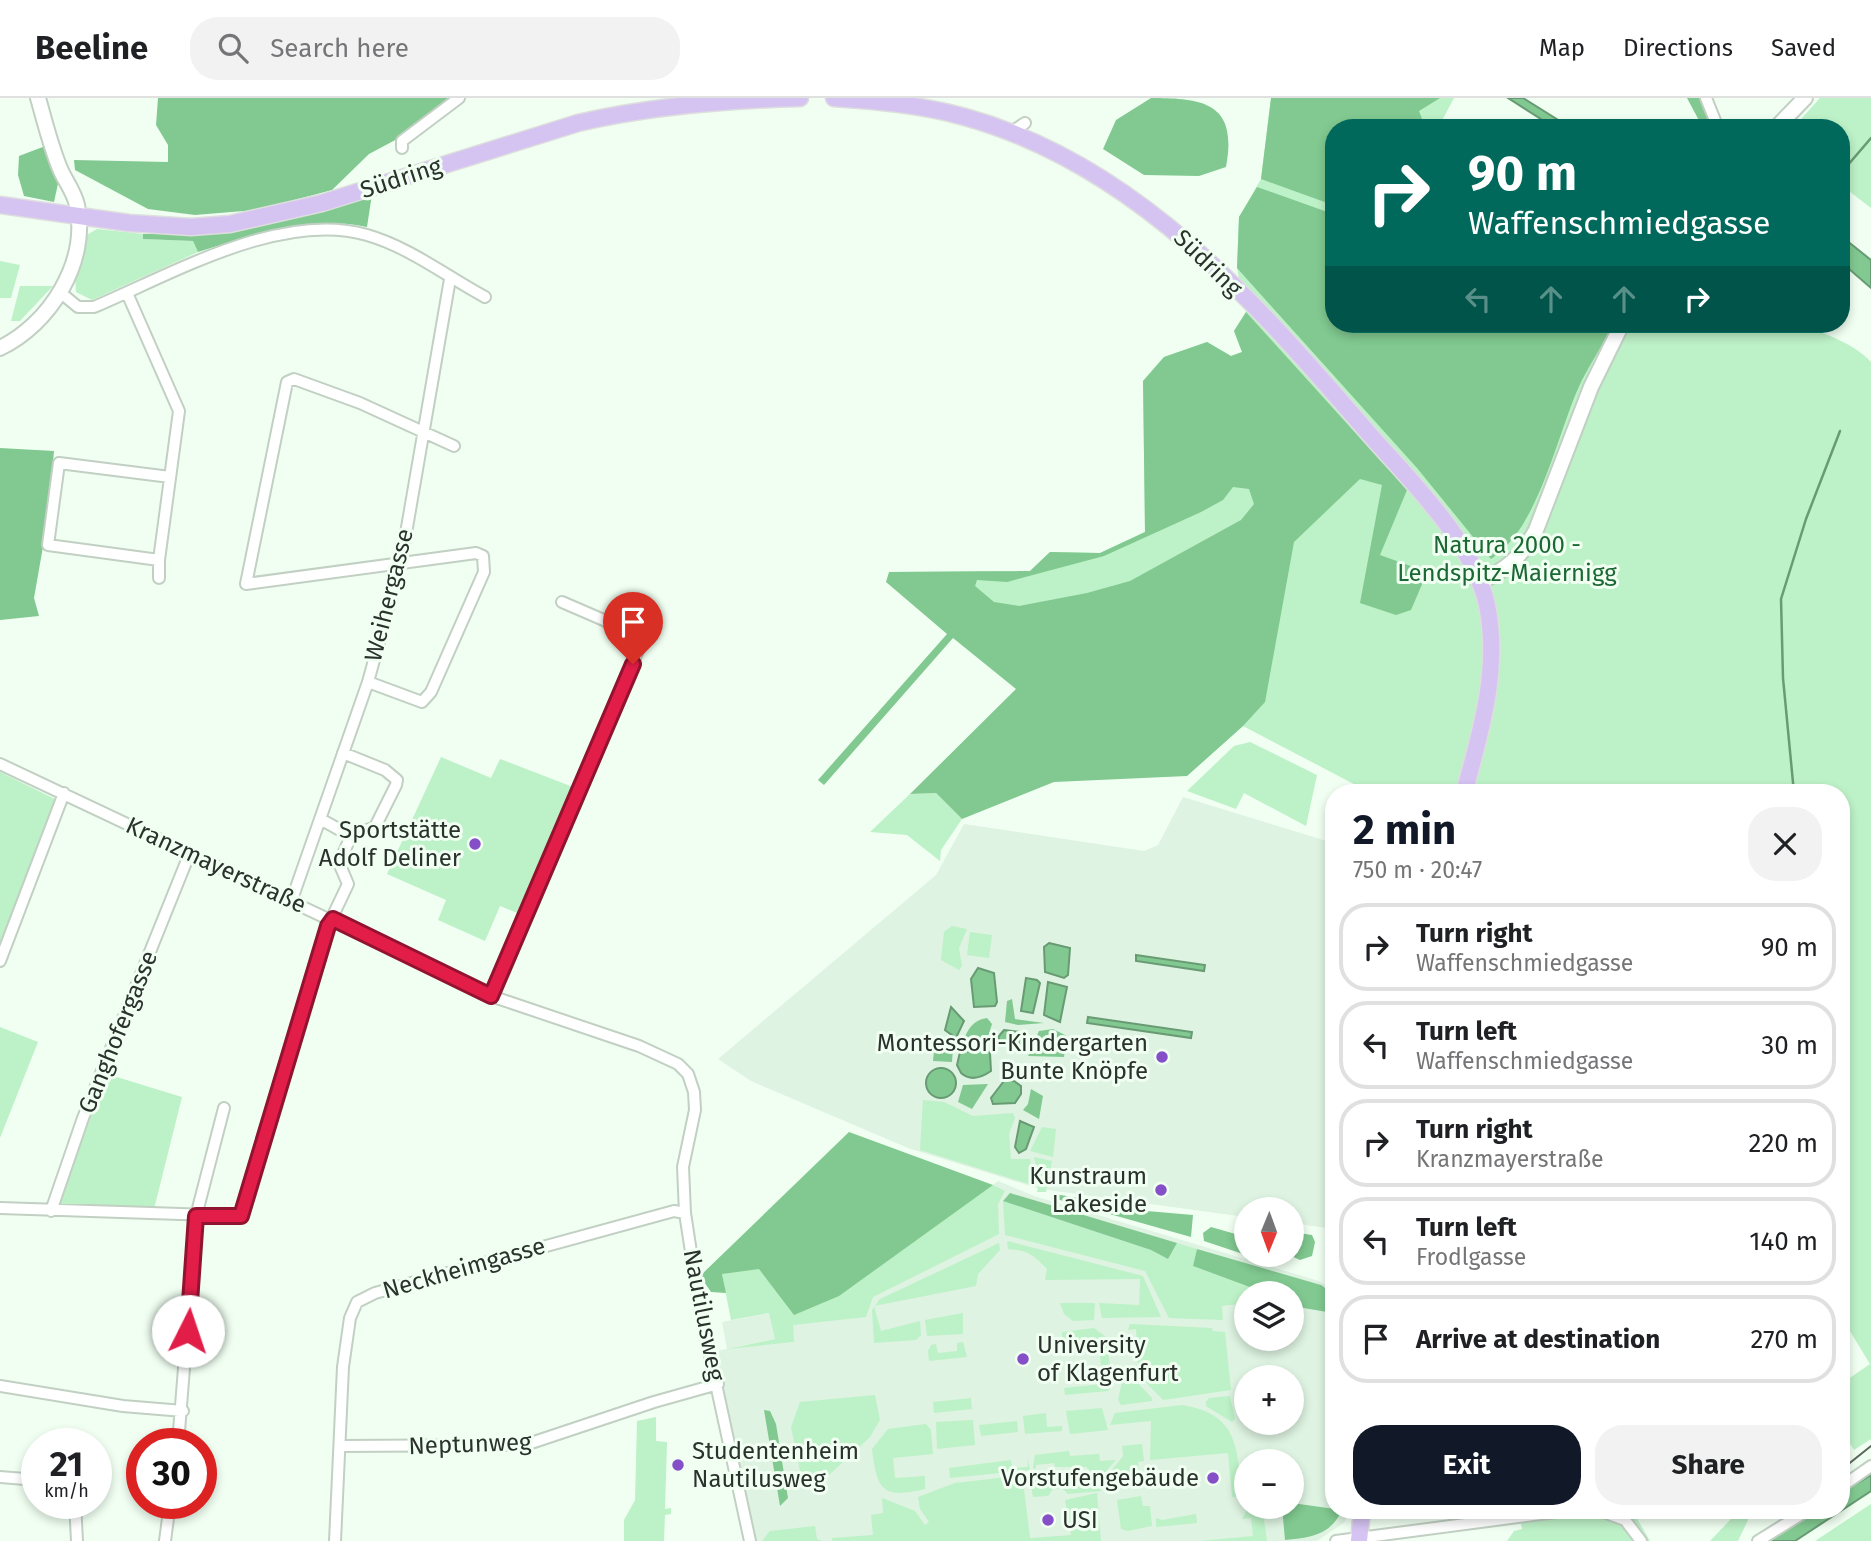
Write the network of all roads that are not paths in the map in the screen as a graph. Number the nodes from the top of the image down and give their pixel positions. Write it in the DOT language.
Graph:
graph roads {
  1 [pos="38,98"];
  2 [pos="459,98"];
  3 [pos="800,98"];
  4 [pos="834,98"];
  5 [pos="1706,98"];
  6 [pos="1805,98"];
  7 [pos="1714,119"];
  8 [pos="1785,119"];
  9 [pos="1025,123"];
  10 [pos="1010,133"];
  11 [pos="402,148"];
  12 [pos="0,205"];
  13 [pos="79,218"];
  14 [pos="450,279"];
  15 [pos="61,293"];
  16 [pos="127,293"];
  17 [pos="485,297"];
  18 [pos="1618,333"];
  19 [pos="0,348"];
  20 [pos="423,431"];
  21 [pos="454,446"];
  22 [pos="170,477"];
  23 [pos="159,560"];
  24 [pos="401,562"];
  25 [pos="159,578"];
  26 [pos="1479,582"];
  27 [pos="562,602"];
  28 [pos="368,682"];
  29 [pos="343,753"];
  30 [pos="0,764"];
  31 [pos="1466,784"];
  32 [pos="64,793"];
  33 [pos="322,820"];
  34 [pos="351,836"];
  35 [pos="190,855"];
  36 [pos="291,902"];
  37 [pos="333,919"];
  38 [pos="0,961"];
  39 [pos="491,996"];
  40 [pos="692,1088"];
  41 [pos="224,1108"];
  42 [pos="0,1208"];
  43 [pos="51,1211"];
  44 [pos="685,1213"];
  45 [pos="196,1216"];
  46 [pos="718,1384"];
  47 [pos="0,1386"];
  48 [pos="183,1411"];
  49 [pos="180,1428"];
  50 [pos="340,1446"];
  51 [pos="1871,1466"];
  52 [pos="0,1477"];
  53 [pos="21,1479"];
  54 [pos="1850,1481"];
  55 [pos="76,1519"];
  56 [pos="168,1519"];
  57 [pos="1362,1519"];
  58 [pos="1508,1519"];
  59 [pos="1622,1519"];
  60 [pos="1793,1519"];
  61 [pos="1358,1540"];
  62 [pos="77,1541"];
  63 [pos="165,1541"];
  64 [pos="335,1541"];
  65 [pos="750,1541"];
  66 [pos="1336,1541"];
  67 [pos="1641,1541"];
  68 [pos="1758,1541"];
  1 -- 13 [label="main road"];
  2 -- 11 [label="street"];
  3 -- 13 [label="main road, Südring"];
  4 -- 10 [label="main road, Südring"];
  5 -- 7 [label="street"];
  6 -- 8 [label="main road"];
  9 -- 10 [label="street"];
  10 -- 26 [label="main road, Südring"];
  12 -- 13 [label="main road, Südring"];
  13 -- 15 [label="main road"];
  14 -- 16 [label="street"];
  14 -- 17 [label="street"];
  14 -- 20 [label="street, Weihergasse"];
  15 -- 16 [label="street"];
  15 -- 19 [label="main road"];
  16 -- 22 [label="street"];
  18 -- 26 [label="main road"];
  20 -- 21 [label="street"];
  20 -- 24 [label="street, Weihergasse"];
  20 -- 24 [label="street"];
  22 -- 23 [label="street"];
  22 -- 23 [label="street"];
  23 -- 25 [label="street"];
  24 -- 28 [label="street, Weihergasse"];
  24 -- 28 [label="street"];
  26 -- 31 [label="main road, Südring"];
  27 -- 39 [label="street"];
  28 -- 29 [label="street, Weihergasse"];
  29 -- 33 [label="street, Weihergasse"];
  29 -- 34 [label="street"];
  30 -- 32 [label="street, Kranzmayerstraße"];
  32 -- 35 [label="street, Kranzmayerstraße"];
  32 -- 38 [label="street"];
  33 -- 34 [label="street"];
  33 -- 36 [label="street, Weihergasse"];
  34 -- 37 [label="street"];
  35 -- 36 [label="street, Kranzmayerstraße"];
  35 -- 43 [label="street, Ganghofergasse"];
  36 -- 37 [label="street, Kranzmayerstraße"];
  37 -- 39 [label="street, Kranzmayerstraße"];
  37 -- 45 [label="street"];
  39 -- 40 [label="street, Kranzmayerstraße"];
  40 -- 44 [label="street, Nautilusweg"];
  41 -- 45 [label="street"];
  42 -- 43 [label="street"];
  43 -- 45 [label="street"];
  44 -- 46 [label="street, Nautilusweg"];
  44 -- 50 [label="street, Neckheimgasse"];
  45 -- 48 [label="street"];
  46 -- 50 [label="street, Neptunweg"];
  46 -- 65 [label="street, Nautilusweg"];
  47 -- 48 [label="street"];
  48 -- 49 [label="street"];
  50 -- 64 [label="street, Neckheimgasse"];
  51 -- 54 [label="street"];
  52 -- 53 [label="street"];
  55 -- 62 [label="street"];
  56 -- 63 [label="street"];
  57 -- 61 [label="main road"];
  58 -- 61 [label="street"];
  59 -- 67 [label="street"];
  60 -- 68 [label="street"];
  61 -- 66 [label="street"];
}
